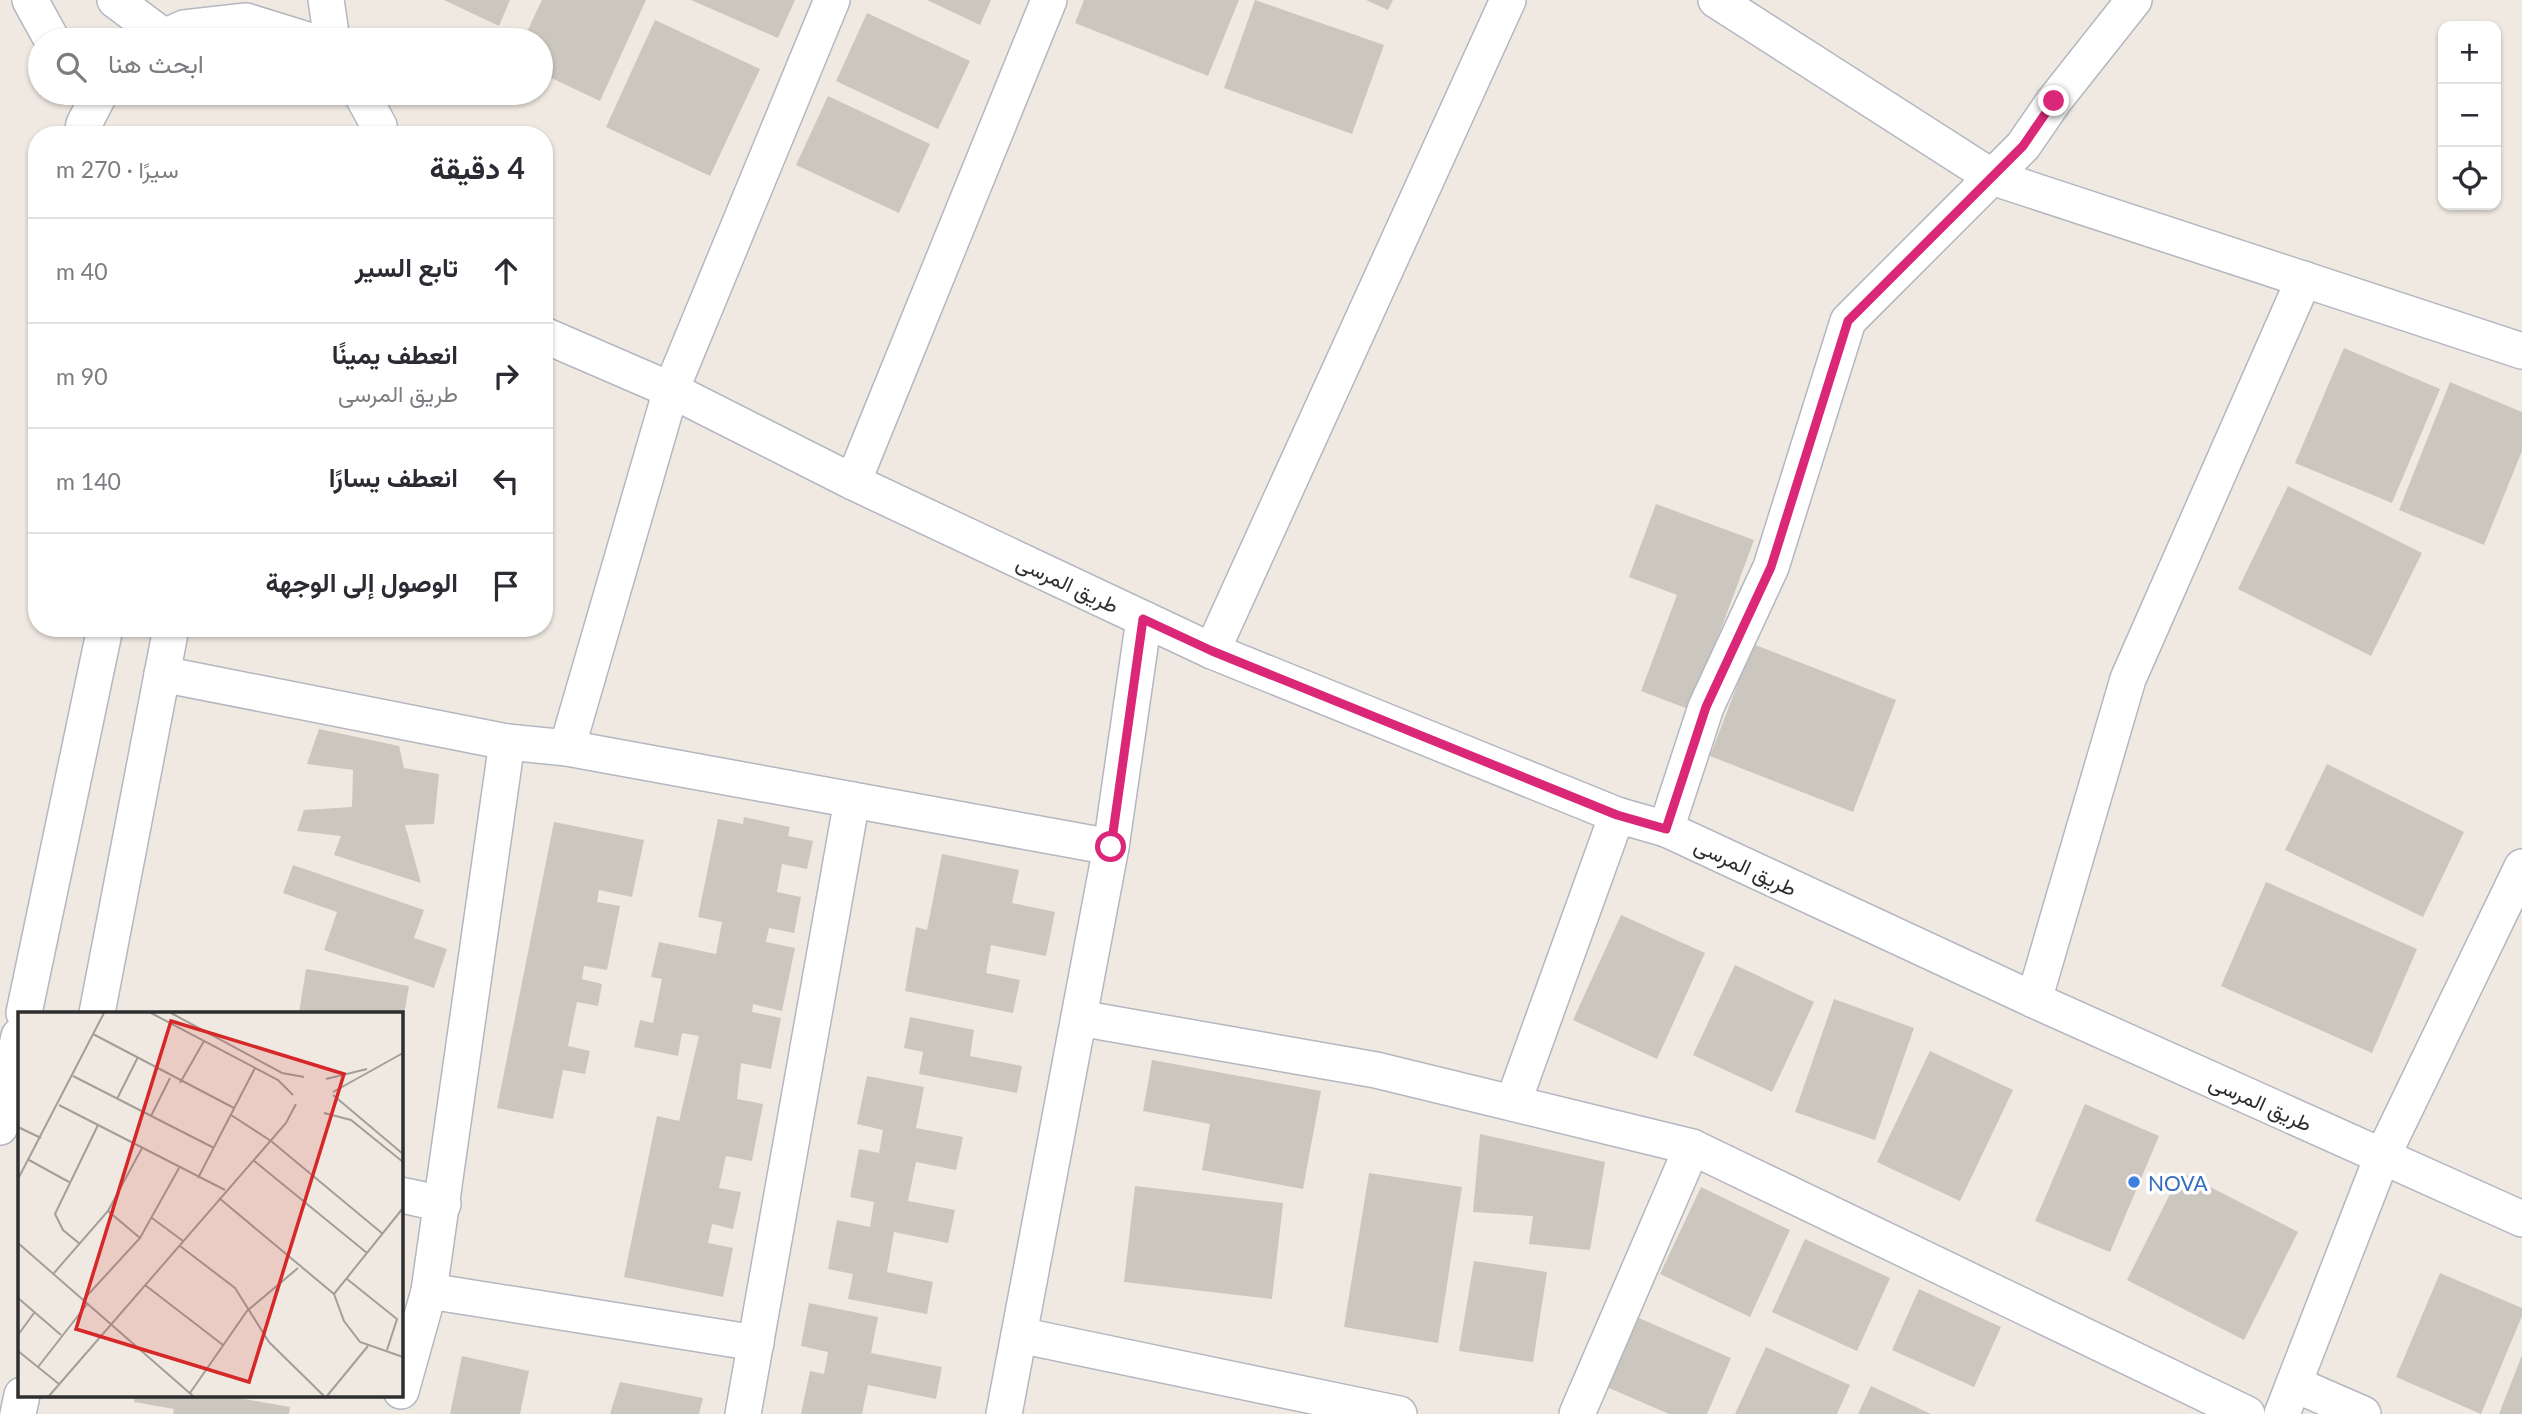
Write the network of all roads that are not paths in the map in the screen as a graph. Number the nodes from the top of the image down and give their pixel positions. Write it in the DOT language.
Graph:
graph roads {
  1 [pos="30,0"];
  2 [pos="115,0"];
  3 [pos="326,0"];
  4 [pos="832,0"];
  5 [pos="1049,0"];
  6 [pos="1508,0"];
  7 [pos="1716,0"];
  8 [pos="2134,0"];
  9 [pos="175,26"];
  10 [pos="45,28"];
  11 [pos="268,28"];
  12 [pos="330,28"];
  13 [pos="368,105"];
  14 [pos="379,126"];
  15 [pos="1992,177"];
  16 [pos="2304,279"];
  17 [pos="553,339"];
  18 [pos="2522,351"];
  19 [pos="671,390"];
  20 [pos="853,482"];
  21 [pos="1143,619"];
  22 [pos="103,637"];
  23 [pos="169,637"];
  24 [pos="1212,651"];
  25 [pos="162,674"];
  26 [pos="507,742"];
  27 [pos="566,747"];
  28 [pos="852,800"];
  29 [pos="1617,815"];
  30 [pos="1666,829"];
  31 [pos="1111,847"];
  32 [pos="2522,867"];
  33 [pos="2034,1000"];
  34 [pos="24,1012"];
  35 [pos="97,1012"];
  36 [pos="1079,1018"];
  37 [pos="18,1040"];
  38 [pos="1513,1103"];
  39 [pos="0,1127"];
  40 [pos="1692,1147"];
  41 [pos="2382,1157"];
  42 [pos="402,1195"];
  43 [pos="443,1204"];
  44 [pos="2522,1219"];
  45 [pos="429,1291"];
  46 [pos="1019,1335"];
  47 [pos="756,1343"];
  48 [pos="402,1386"];
  49 [pos="22,1396"];
  50 [pos="399,1396"];
  51 [pos="2288,1399"];
  52 [pos="18,1414"];
  53 [pos="394,1414"];
  54 [pos="743,1414"];
  55 [pos="1004,1414"];
  56 [pos="1399,1414"];
  57 [pos="1577,1414"];
  58 [pos="2248,1414"];
  59 [pos="2363,1414"];
  1 -- 10 [label="street"];
  2 -- 9 [label="street"];
  3 -- 12 [label="street"];
  4 -- 19 [label="street"];
  5 -- 20 [label="street"];
  6 -- 24 [label="street"];
  7 -- 15 [label="street"];
  8 -- 15 [label="street"];
  9 -- 11 [label="street"];
  13 -- 14 [label="street"];
  15 -- 16 [label="street"];
  15 -- 30 [label="street"];
  16 -- 18 [label="street"];
  16 -- 33 [label="street"];
  17 -- 19 [label="street, طريق المرسى"];
  19 -- 20 [label="street, طريق المرسى"];
  19 -- 27 [label="street"];
  20 -- 21 [label="street, طريق المرسى"];
  21 -- 24 [label="street, طريق المرسى"];
  21 -- 31 [label="street"];
  22 -- 34 [label="street"];
  23 -- 25 [label="street"];
  24 -- 29 [label="street, طريق المرسى"];
  25 -- 26 [label="street"];
  25 -- 35 [label="street"];
  26 -- 27 [label="street"];
  26 -- 43 [label="street"];
  27 -- 28 [label="street"];
  28 -- 31 [label="street"];
  28 -- 47 [label="street"];
  29 -- 30 [label="street, طريق المرسى"];
  29 -- 38 [label="street"];
  30 -- 33 [label="street, طريق المرسى"];
  31 -- 36 [label="street"];
  32 -- 41 [label="street"];
  33 -- 41 [label="street, طريق المرسى"];
  36 -- 38 [label="street"];
  36 -- 46 [label="street"];
  37 -- 39 [label="street"];
  38 -- 40 [label="street"];
  40 -- 57 [label="street"];
  40 -- 58 [label="street"];
  41 -- 44 [label="street, طريق المرسى"];
  41 -- 51 [label="street"];
  42 -- 43 [label="street"];
  43 -- 45 [label="street"];
  45 -- 47 [label="street"];
  45 -- 48 [label="street"];
  46 -- 55 [label="street"];
  46 -- 56 [label="street"];
  47 -- 54 [label="street"];
  49 -- 52 [label="street"];
  50 -- 53 [label="street"];
  51 -- 59 [label="street"];
}
